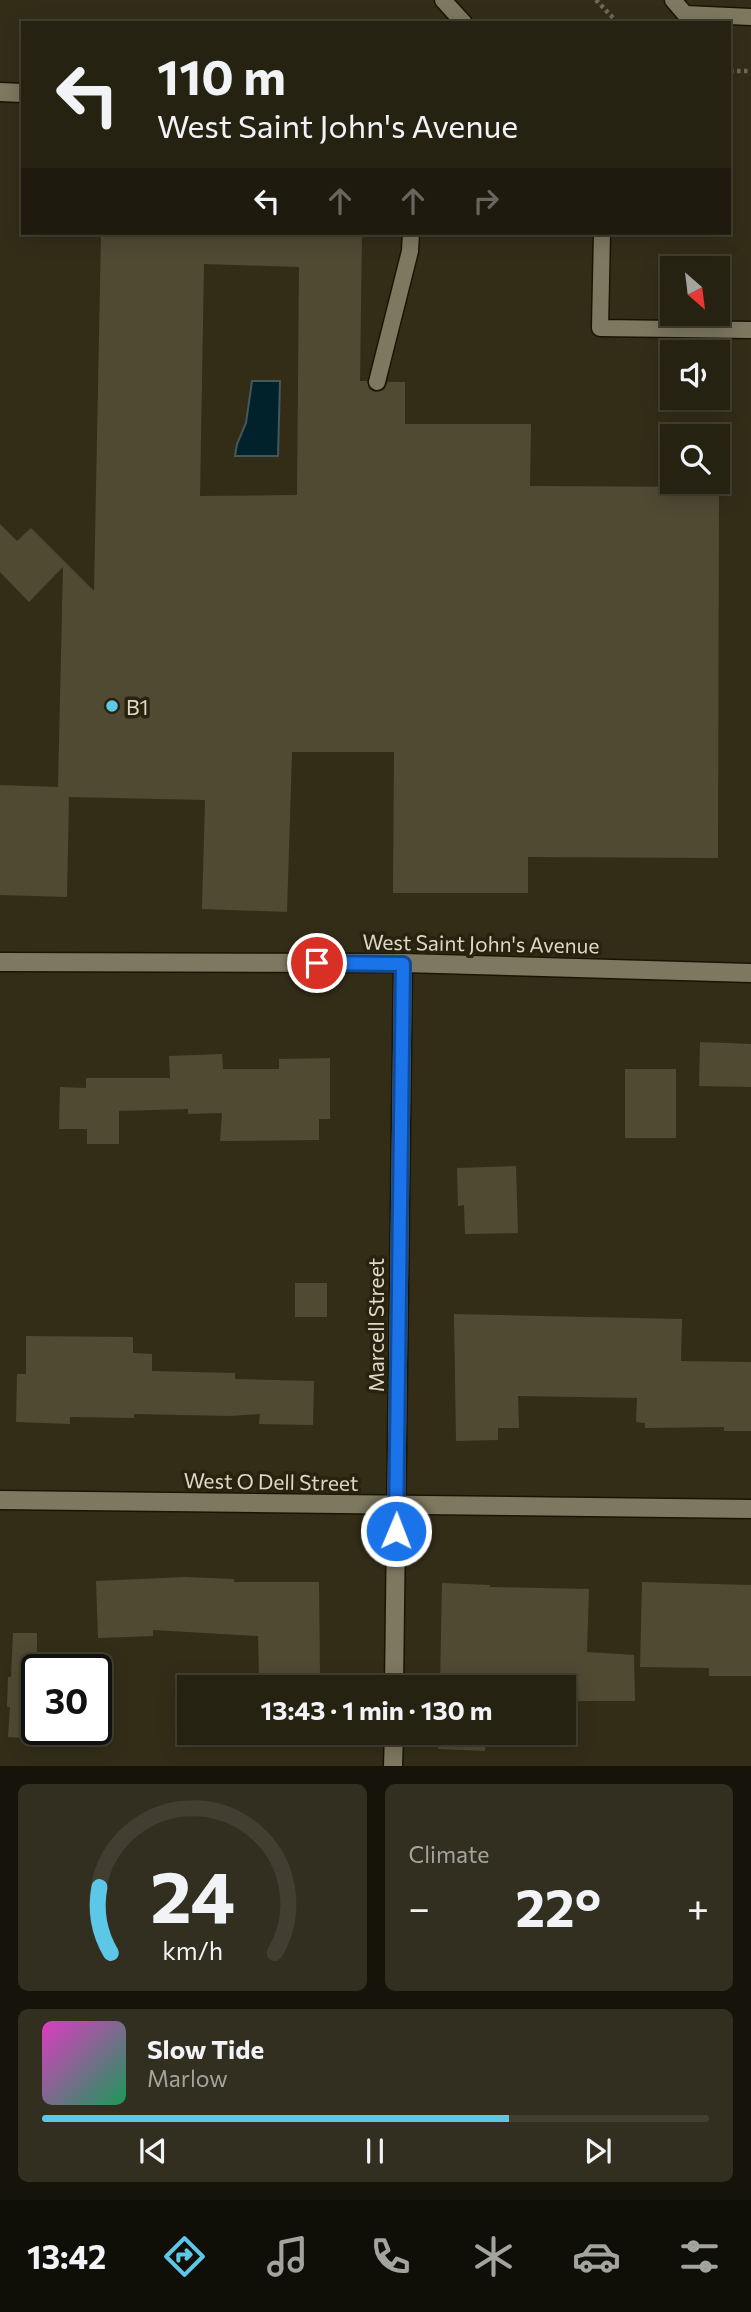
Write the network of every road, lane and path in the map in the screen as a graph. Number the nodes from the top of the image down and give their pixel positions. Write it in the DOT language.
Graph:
graph roads {
  1 [pos="443,0"];
  2 [pos="596,0"];
  3 [pos="673,0"];
  4 [pos="751,17"];
  5 [pos="462,21"];
  6 [pos="616,21"];
  7 [pos="731,71"];
  8 [pos="751,71"];
  9 [pos="0,92"];
  10 [pos="21,93"];
  11 [pos="411,235"];
  12 [pos="602,235"];
  13 [pos="751,330"];
  14 [pos="377,382"];
  15 [pos="0,962"];
  16 [pos="403,964"];
  17 [pos="751,972"];
  18 [pos="0,1500"];
  19 [pos="397,1506"];
  20 [pos="751,1509"];
  21 [pos="394,1675"];
  22 [pos="394,1745"];
  23 [pos="393,1766"];
  1 -- 5 [label="lane"];
  2 -- 6 [label="path"];
  3 -- 4 [label="lane"];
  7 -- 8 [label="path"];
  9 -- 10 [label="street"];
  11 -- 14 [label="lane"];
  12 -- 13 [label="lane"];
  15 -- 16 [label="street, West Saint John's Avenue"];
  16 -- 17 [label="street, West Saint John's Avenue"];
  16 -- 19 [label="street, Marcell Street"];
  18 -- 19 [label="street, West O Dell Street"];
  19 -- 20 [label="street, West O Dell Street"];
  19 -- 21 [label="street, Marcell Street"];
  22 -- 23 [label="street"];
}
